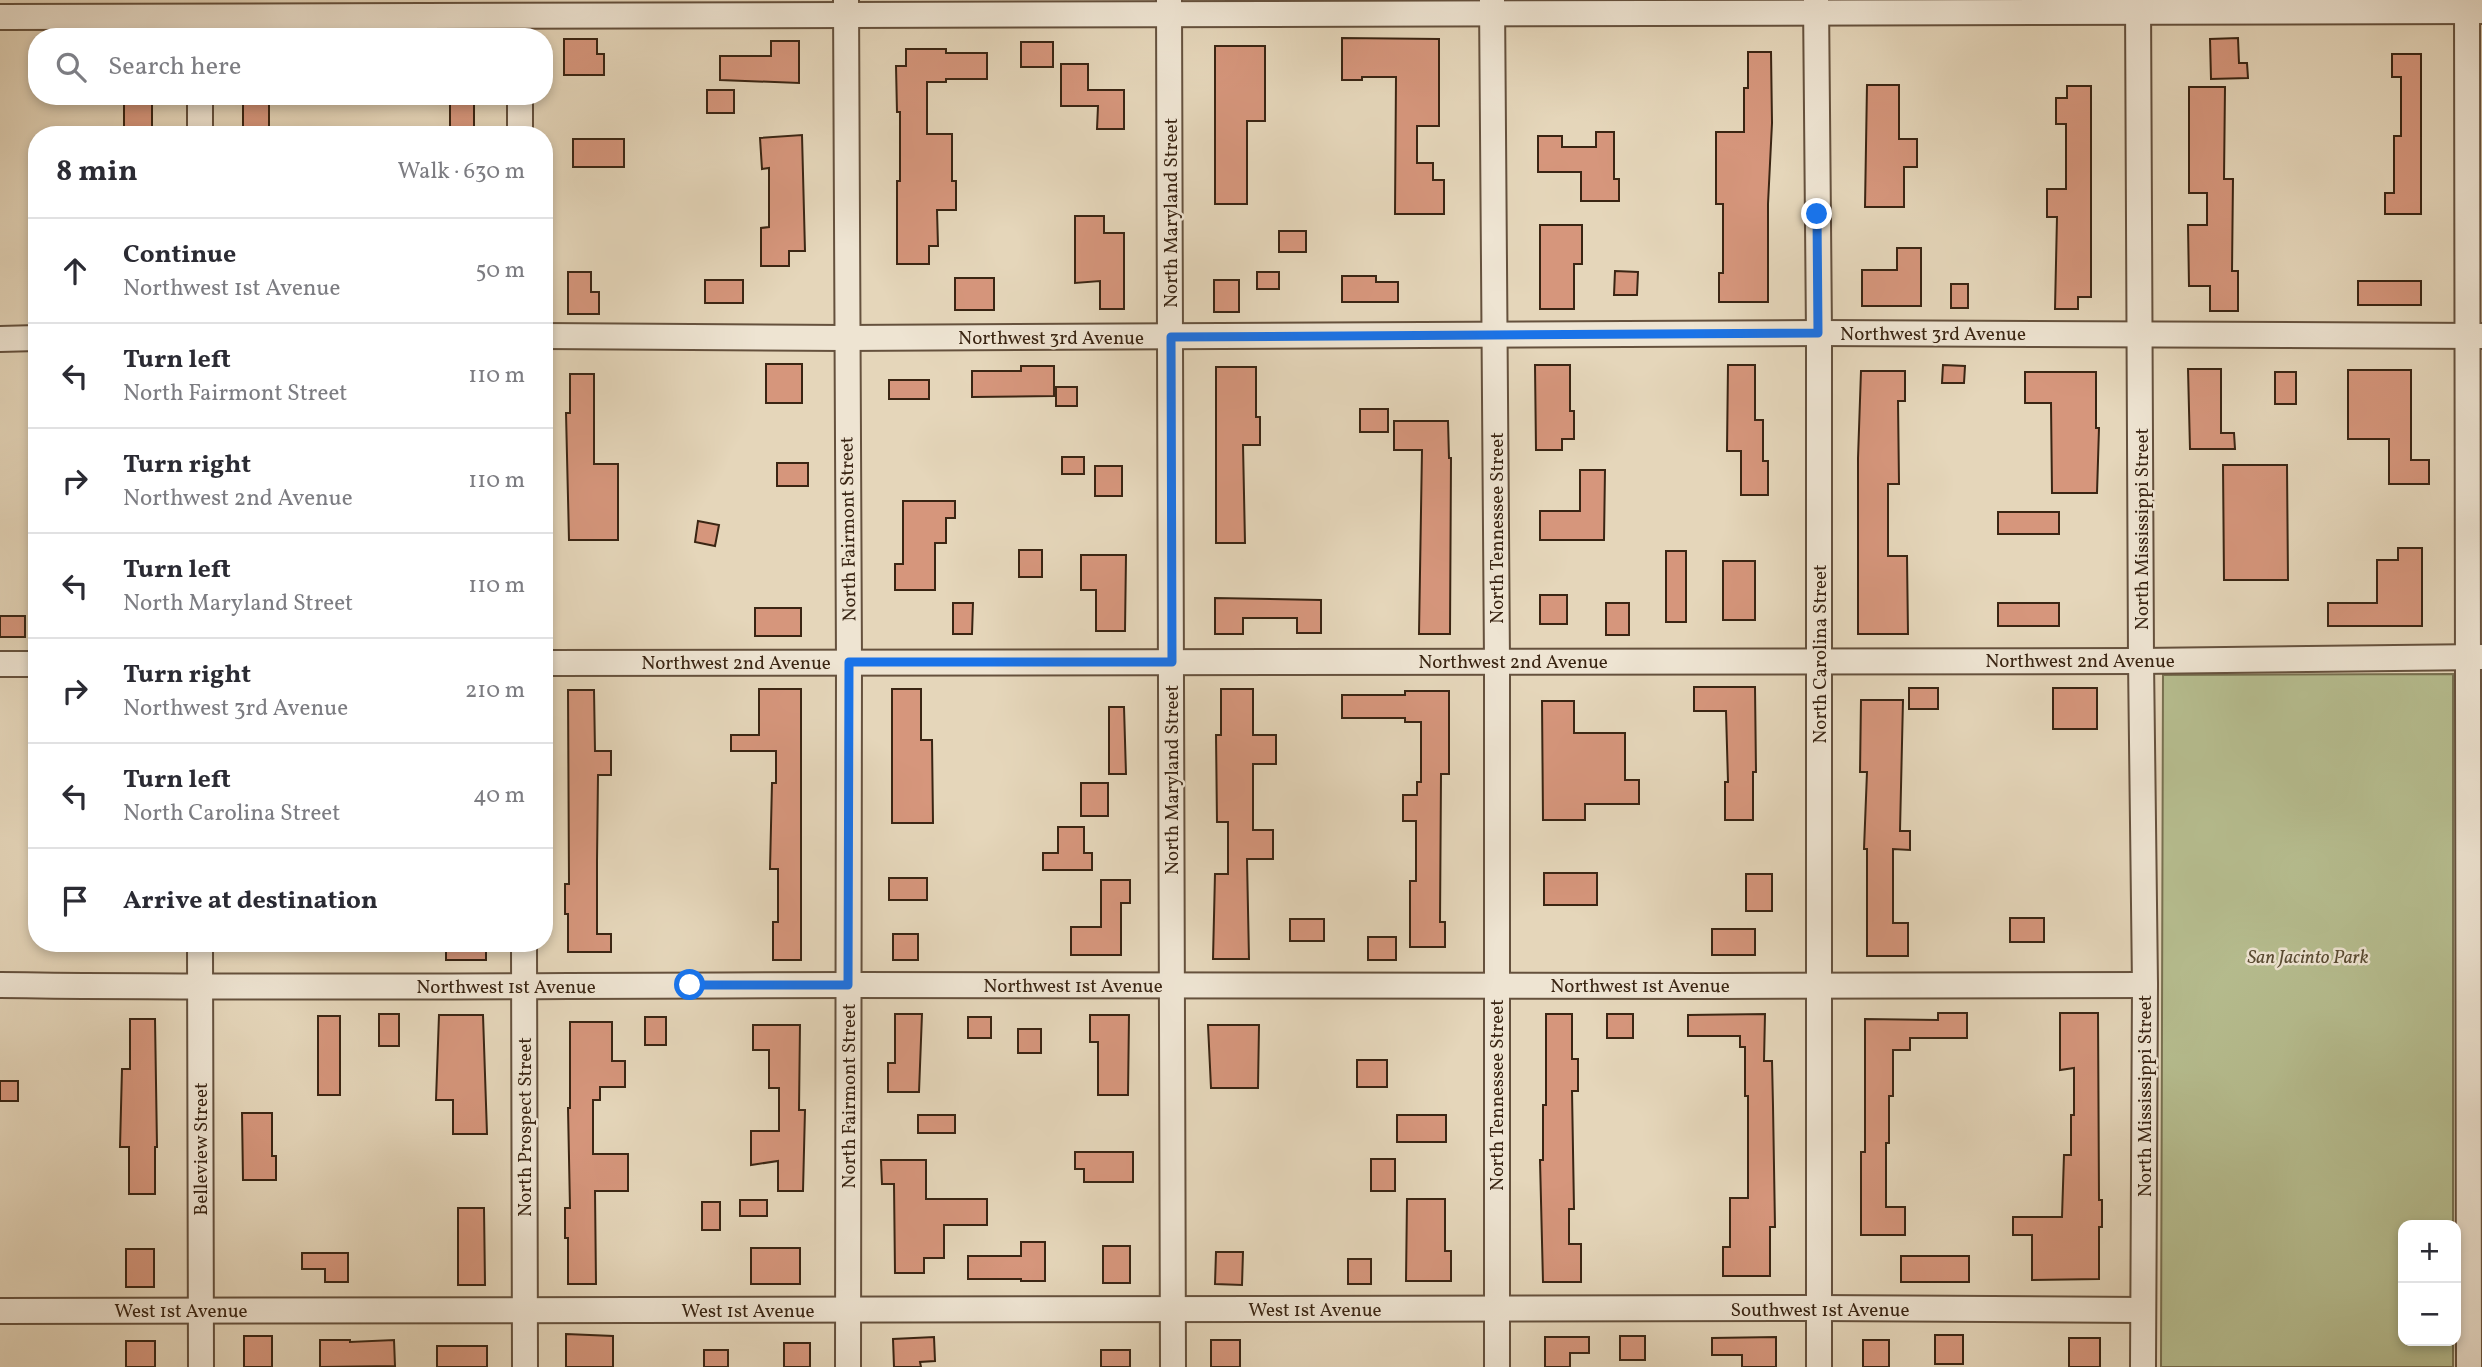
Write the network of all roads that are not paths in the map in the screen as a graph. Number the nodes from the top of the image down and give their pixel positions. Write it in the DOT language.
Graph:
graph roads {
  1 [pos="1816,6"];
  2 [pos="845,7"];
  3 [pos="1492,7"];
  4 [pos="2138,7"];
  5 [pos="1169,8"];
  6 [pos="2472,8"];
  7 [pos="0,18"];
  8 [pos="200,18"];
  9 [pos="520,18"];
  10 [pos="200,105"];
  11 [pos="520,105"];
  12 [pos="200,126"];
  13 [pos="520,126"];
  14 [pos="1818,333"];
  15 [pos="2140,334"];
  16 [pos="553,336"];
  17 [pos="1495,336"];
  18 [pos="2474,336"];
  19 [pos="1171,337"];
  20 [pos="28,338"];
  21 [pos="845,338"];
  22 [pos="0,339"];
  23 [pos="2476,656"];
  24 [pos="2141,660"];
  25 [pos="1818,661"];
  26 [pos="849,662"];
  27 [pos="1172,662"];
  28 [pos="1497,662"];
  29 [pos="553,663"];
  30 [pos="0,664"];
  31 [pos="28,664"];
  32 [pos="200,952"];
  33 [pos="524,952"];
  34 [pos="2475,982"];
  35 [pos="1496,984"];
  36 [pos="0,985"];
  37 [pos="848,985"];
  38 [pos="1171,985"];
  39 [pos="2145,985"];
  40 [pos="524,986"];
  41 [pos="200,987"];
  42 [pos="1819,987"];
  43 [pos="2475,1307"];
  44 [pos="1819,1308"];
  45 [pos="1173,1309"];
  46 [pos="1496,1309"];
  47 [pos="201,1310"];
  48 [pos="524,1310"];
  49 [pos="848,1310"];
  50 [pos="2143,1310"];
  51 [pos="0,1311"];
  52 [pos="201,1367"];
  53 [pos="525,1367"];
  54 [pos="848,1367"];
  55 [pos="1173,1367"];
  56 [pos="1497,1367"];
  57 [pos="1819,1367"];
  58 [pos="2143,1367"];
  59 [pos="2469,1367"];
  1 -- 3 [label="street"];
  1 -- 4 [label="street"];
  1 -- 14 [label="street, North Carolina Street"];
  2 -- 5 [label="street"];
  2 -- 9 [label="street"];
  2 -- 21 [label="street, North Fairmont Street"];
  3 -- 5 [label="street"];
  3 -- 17 [label="street, North Tennessee Street"];
  4 -- 6 [label="street"];
  4 -- 15 [label="street, North Mississippi Street"];
  5 -- 19 [label="street, North Maryland Street"];
  6 -- 18 [label="street"];
  7 -- 8 [label="street"];
  8 -- 9 [label="street"];
  10 -- 12 [label="street"];
  11 -- 13 [label="street"];
  14 -- 15 [label="street, Northwest 3rd Avenue"];
  14 -- 17 [label="street, Northwest 3rd Avenue"];
  14 -- 25 [label="street, North Carolina Street"];
  15 -- 18 [label="street, Northwest 3rd Avenue"];
  15 -- 24 [label="street, North Mississippi Street"];
  16 -- 21 [label="street, Northwest 3rd Avenue"];
  17 -- 19 [label="street, Northwest 3rd Avenue"];
  17 -- 28 [label="street, North Tennessee Street"];
  18 -- 23 [label="street"];
  19 -- 21 [label="street, Northwest 3rd Avenue"];
  19 -- 27 [label="street, North Maryland Street"];
  20 -- 22 [label="street"];
  21 -- 26 [label="street, North Fairmont Street"];
  23 -- 24 [label="street, Northwest 2nd Avenue"];
  23 -- 34 [label="street"];
  24 -- 25 [label="street, Northwest 2nd Avenue"];
  24 -- 39 [label="street, North Mississippi Street"];
  25 -- 28 [label="street, Northwest 2nd Avenue"];
  25 -- 42 [label="street, North Carolina Street"];
  26 -- 27 [label="street, Northwest 2nd Avenue"];
  26 -- 29 [label="street, Northwest 2nd Avenue"];
  26 -- 37 [label="street, North Fairmont Street"];
  27 -- 28 [label="street, Northwest 2nd Avenue"];
  27 -- 38 [label="street, North Maryland Street"];
  28 -- 35 [label="street, North Tennessee Street"];
  30 -- 31 [label="street"];
  32 -- 41 [label="street, Belleview Street"];
  33 -- 40 [label="street, North Prospect Street"];
  34 -- 43 [label="street"];
  35 -- 38 [label="street, Northwest 1st Avenue"];
  35 -- 42 [label="street, Northwest 1st Avenue"];
  35 -- 46 [label="street, North Tennessee Street"];
  36 -- 41 [label="street, Northwest 1st Avenue"];
  37 -- 38 [label="street, Northwest 1st Avenue"];
  37 -- 40 [label="street, Northwest 1st Avenue"];
  37 -- 49 [label="street, North Fairmont Street"];
  38 -- 45 [label="street, North Maryland Street"];
  39 -- 42 [label="street, Northwest 1st Avenue"];
  39 -- 50 [label="street, North Mississippi Street"];
  40 -- 41 [label="street, Northwest 1st Avenue"];
  40 -- 48 [label="street, North Prospect Street"];
  41 -- 47 [label="street, Belleview Street"];
  42 -- 44 [label="street, North Carolina Street"];
  43 -- 59 [label="street"];
  44 -- 46 [label="street, Southwest 1st Avenue"];
  44 -- 50 [label="street, Southwest 1st Avenue"];
  44 -- 57 [label="street, North Carolina Street"];
  45 -- 46 [label="street, West 1st Avenue"];
  45 -- 49 [label="street, West 1st Avenue"];
  45 -- 55 [label="street, North Maryland Street"];
  46 -- 56 [label="street, North Tennessee Street"];
  47 -- 48 [label="street, West 1st Avenue"];
  47 -- 51 [label="street, West 1st Avenue"];
  47 -- 52 [label="street, Belleview Street"];
  48 -- 49 [label="street, West 1st Avenue"];
  48 -- 53 [label="street, North Prospect Street"];
  49 -- 54 [label="street, North Fairmont Street"];
  50 -- 58 [label="street, North Mississippi Street"];
}
